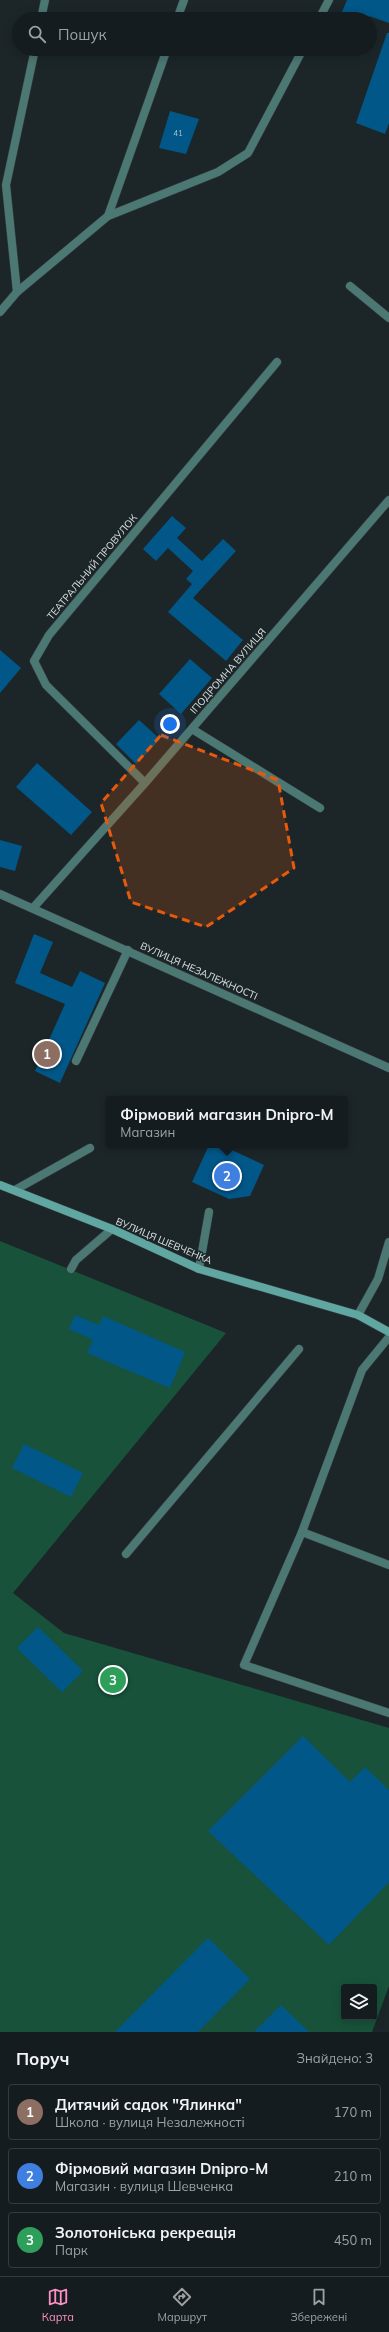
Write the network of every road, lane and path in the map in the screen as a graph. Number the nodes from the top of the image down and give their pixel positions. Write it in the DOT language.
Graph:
graph roads {
  1 [pos="45,0"];
  2 [pos="184,0"];
  3 [pos="329,0"];
  4 [pos="42,12"];
  5 [pos="180,12"];
  6 [pos="323,12"];
  7 [pos="34,56"];
  8 [pos="165,56"];
  9 [pos="299,56"];
  10 [pos="108,216"];
  11 [pos="350,286"];
  12 [pos="17,292"];
  13 [pos="0,312"];
  14 [pos="389,318"];
  15 [pos="277,362"];
  16 [pos="389,500"];
  17 [pos="192,730"];
  18 [pos="145,783"];
  19 [pos="320,808"];
  20 [pos="0,894"];
  21 [pos="33,908"];
  22 [pos="128,950"];
  23 [pos="76,1061"];
  24 [pos="389,1068"];
  25 [pos="90,1148"];
  26 [pos="0,1185"];
  27 [pos="15,1190"];
  28 [pos="210,1212"];
  29 [pos="112,1229"];
  30 [pos="389,1242"];
  31 [pos="71,1269"];
  32 [pos="199,1269"];
  33 [pos="358,1315"];
  34 [pos="389,1332"];
  35 [pos="389,1337"];
  36 [pos="299,1349"];
  37 [pos="302,1532"];
  38 [pos="126,1554"];
  39 [pos="389,1565"];
  40 [pos="389,1713"];
  1 -- 4 [label="street"];
  2 -- 5 [label="street"];
  3 -- 6 [label="street"];
  7 -- 12 [label="street"];
  8 -- 10 [label="street"];
  9 -- 10 [label="street"];
  10 -- 12 [label="street"];
  11 -- 14 [label="street"];
  12 -- 13 [label="street"];
  15 -- 18 [label="street, ТЕАТРАЛЬНИЙ ПРОВУЛОК"];
  16 -- 17 [label="street, ІПОДРОМНА ВУЛИЦЯ"];
  17 -- 18 [label="street, ІПОДРОМНА ВУЛИЦЯ"];
  17 -- 19 [label="street"];
  18 -- 21 [label="street, ІПОДРОМНА ВУЛИЦЯ"];
  20 -- 21 [label="street, ВУЛИЦЯ НЕЗАЛЕЖНОСТІ"];
  21 -- 22 [label="street, ВУЛИЦЯ НЕЗАЛЕЖНОСТІ"];
  22 -- 23 [label="street"];
  22 -- 24 [label="street, ВУЛИЦЯ НЕЗАЛЕЖНОСТІ"];
  25 -- 27 [label="street"];
  26 -- 27 [label="main road, ВУЛИЦЯ ШЕВЧЕНКА"];
  27 -- 29 [label="main road, ВУЛИЦЯ ШЕВЧЕНКА"];
  28 -- 32 [label="street"];
  29 -- 31 [label="street"];
  29 -- 32 [label="main road, ВУЛИЦЯ ШЕВЧЕНКА"];
  30 -- 33 [label="street"];
  32 -- 33 [label="main road, ВУЛИЦЯ ШЕВЧЕНКА"];
  33 -- 34 [label="main road, ВУЛИЦЯ ШЕВЧЕНКА"];
  35 -- 37 [label="street"];
  36 -- 38 [label="street"];
  37 -- 39 [label="street"];
  37 -- 40 [label="street"];
}
